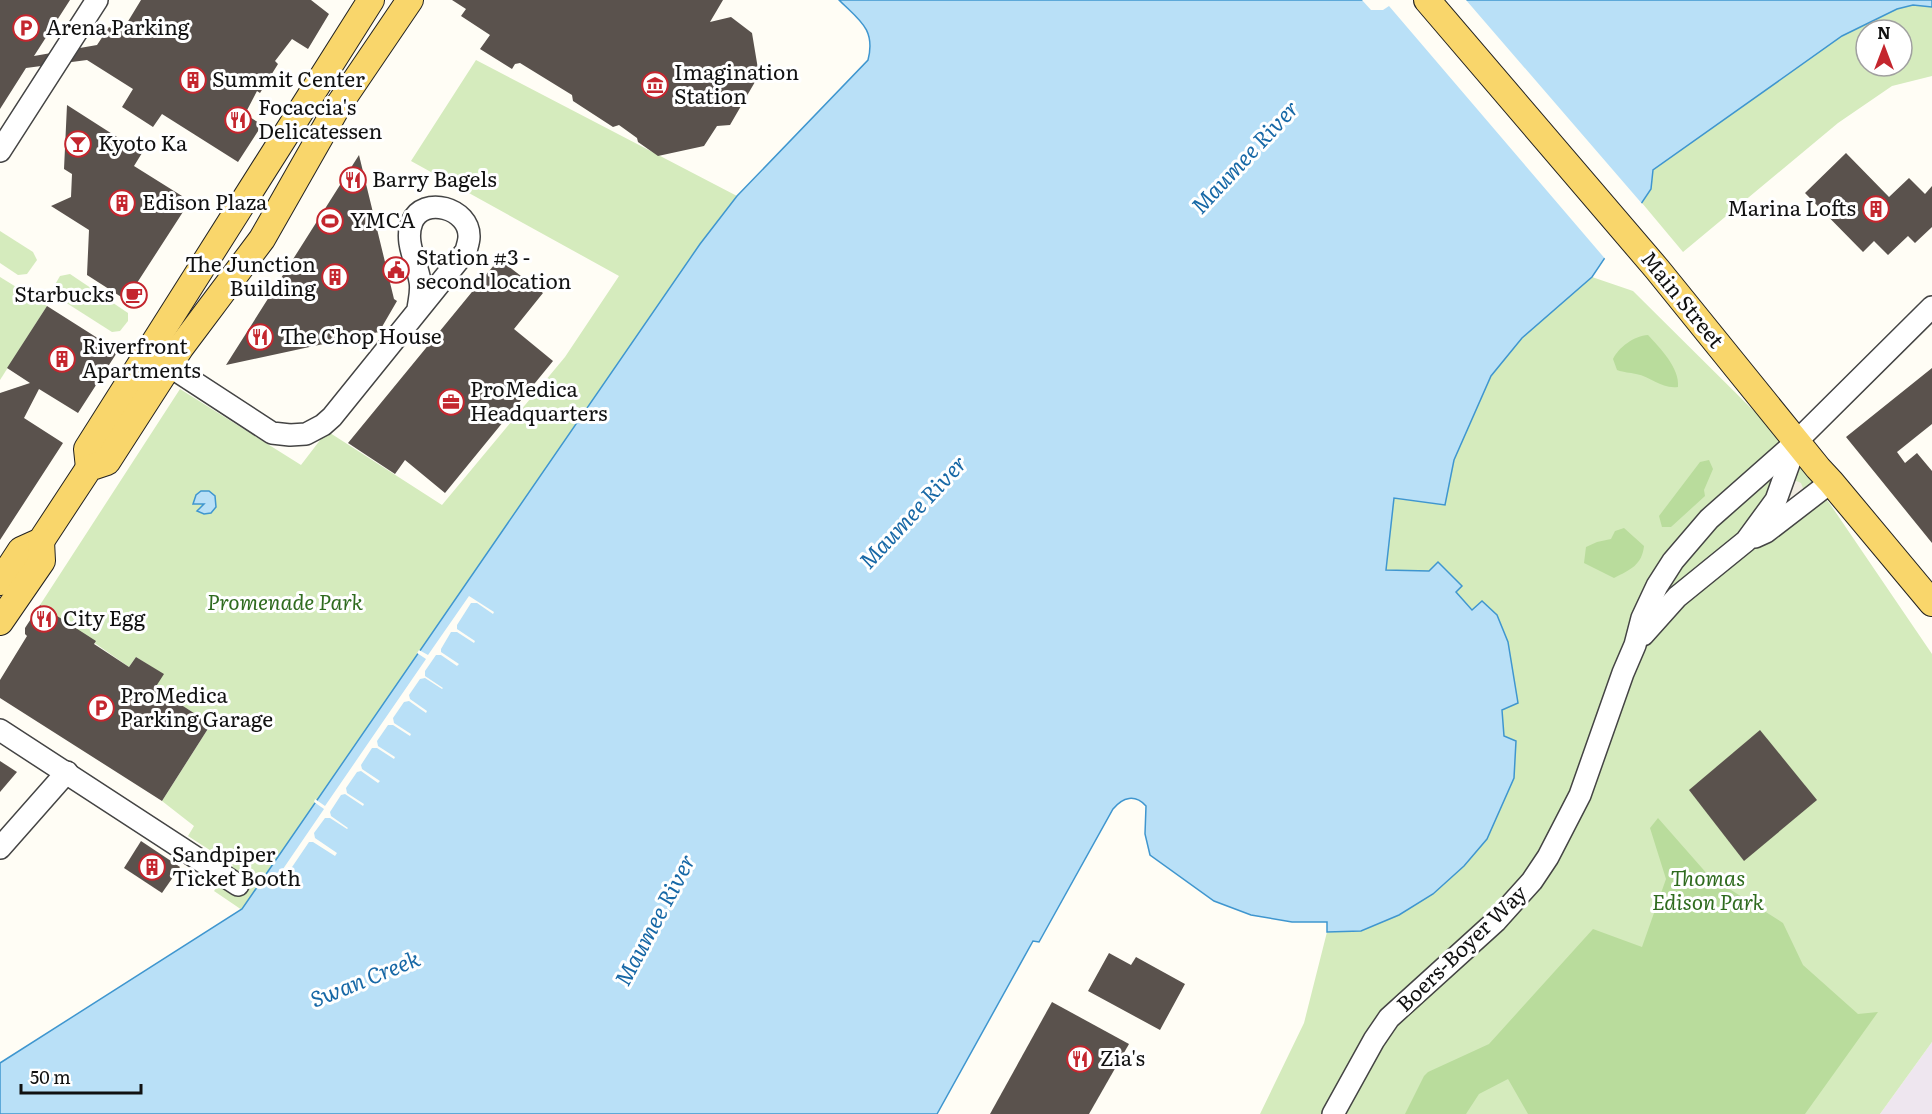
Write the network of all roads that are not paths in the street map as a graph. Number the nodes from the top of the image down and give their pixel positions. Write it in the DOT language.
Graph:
graph roads {
  1 [pos="97,0"];
  2 [pos="1427,0"];
  3 [pos="366,2"];
  4 [pos="403,10"];
  5 [pos="0,151"];
  6 [pos="266,164"];
  7 [pos="297,176"];
  8 [pos="197,273"];
  9 [pos="223,290"];
  10 [pos="1932,307"];
  11 [pos="418,309"];
  12 [pos="159,359"];
  13 [pos="1796,442"];
  14 [pos="1831,482"];
  15 [pos="1746,541"];
  16 [pos="41,542"];
  17 [pos="1682,551"];
  18 [pos="1699,580"];
  19 [pos="0,582"];
  20 [pos="1932,603"];
  21 [pos="0,622"];
  22 [pos="1635,645"];
  23 [pos="0,730"];
  24 [pos="67,772"];
  25 [pos="0,848"];
  26 [pos="238,885"];
  27 [pos="1333,1114"];
  1 -- 5 [label="street"];
  2 -- 13 [label="main road, Main Street"];
  3 -- 4 [label="street"];
  3 -- 6 [label="main road"];
  4 -- 7 [label="main road"];
  6 -- 7 [label="main road"];
  6 -- 8 [label="main road"];
  7 -- 9 [label="main road"];
  8 -- 9 [label="main road"];
  8 -- 12 [label="main road"];
  9 -- 12 [label="main road"];
  10 -- 13 [label="street"];
  11 -- 12 [label="street"];
  12 -- 16 [label="main road"];
  13 -- 14 [label="main road, Main Street"];
  13 -- 15 [label="street, Boers-Boyer Way"];
  13 -- 17 [label="street, Boers-Boyer Way"];
  14 -- 15 [label="street"];
  14 -- 20 [label="main road, Main Street"];
  15 -- 18 [label="street, Boers-Boyer Way"];
  16 -- 19 [label="main road"];
  16 -- 21 [label="main road"];
  17 -- 18 [label="street"];
  17 -- 22 [label="street, Boers-Boyer Way"];
  18 -- 22 [label="street, Boers-Boyer Way"];
  22 -- 27 [label="street, Boers-Boyer Way"];
  23 -- 24 [label="street"];
  24 -- 25 [label="street"];
  24 -- 26 [label="street"];
}
